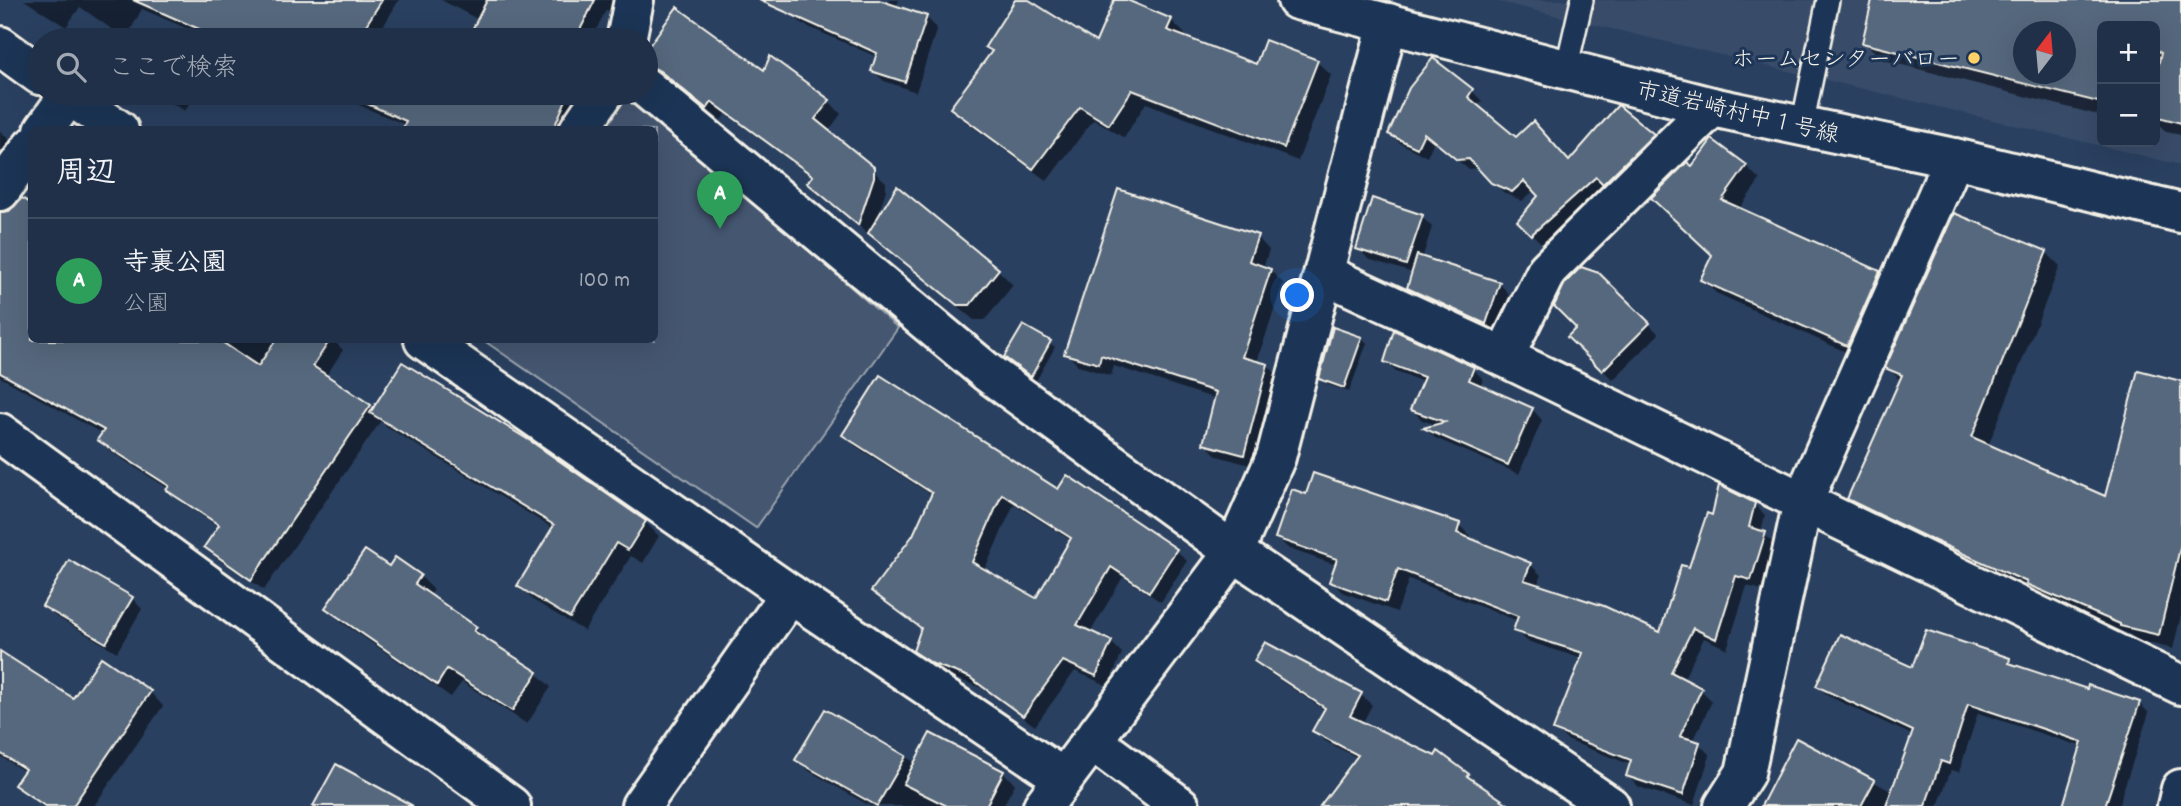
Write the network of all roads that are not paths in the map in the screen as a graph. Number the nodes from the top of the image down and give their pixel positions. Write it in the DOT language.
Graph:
graph roads {
  1 [pos="634,0"];
  2 [pos="1582,0"];
  3 [pos="1828,0"];
  4 [pos="1307,1"];
  5 [pos="1388,23"];
  6 [pos="628,28"];
  7 [pos="0,46"];
  8 [pos="28,66"];
  9 [pos="1566,69"];
  10 [pos="658,98"];
  11 [pos="52,105"];
  12 [pos="84,105"];
  13 [pos="596,105"];
  14 [pos="1712,107"];
  15 [pos="45,126"];
  16 [pos="113,126"];
  17 [pos="582,126"];
  18 [pos="1802,126"];
  19 [pos="28,152"];
  20 [pos="1954,158"];
  21 [pos="0,191"];
  22 [pos="2181,213"];
  23 [pos="1324,274"];
  24 [pos="434,343"];
  25 [pos="1504,357"];
  26 [pos="0,433"];
  27 [pos="1803,500"];
  28 [pos="1234,552"];
  29 [pos="789,594"];
  30 [pos="2181,685"];
  31 [pos="1092,741"];
  32 [pos="2181,789"];
  33 [pos="1053,792"];
  34 [pos="511,806"];
  35 [pos="641,806"];
  36 [pos="1180,806"];
  37 [pos="1610,806"];
  38 [pos="1724,806"];
  39 [pos="2177,806"];
  1 -- 6 [label="street"];
  2 -- 9 [label="lane"];
  3 -- 18 [label="lane"];
  4 -- 5 [label="street, 市道岩崎村中１号線"];
  5 -- 9 [label="street, 市道岩崎村中１号線"];
  5 -- 23 [label="street"];
  7 -- 8 [label="street"];
  9 -- 14 [label="street, 市道岩崎村中１号線"];
  10 -- 28 [label="street"];
  11 -- 15 [label="street"];
  12 -- 16 [label="street"];
  13 -- 17 [label="street"];
  14 -- 18 [label="street, 市道岩崎村中１号線"];
  14 -- 25 [label="street"];
  18 -- 20 [label="street, 市道岩崎村中１号線"];
  19 -- 21 [label="street"];
  20 -- 22 [label="street, 市道岩崎村中１号線"];
  20 -- 27 [label="street"];
  23 -- 25 [label="street"];
  23 -- 28 [label="street"];
  24 -- 29 [label="street"];
  25 -- 27 [label="street"];
  26 -- 34 [label="street"];
  27 -- 30 [label="street"];
  27 -- 38 [label="street"];
  28 -- 31 [label="street"];
  28 -- 37 [label="street"];
  29 -- 33 [label="street"];
  29 -- 35 [label="street"];
  31 -- 33 [label="street"];
  31 -- 36 [label="street"];
  32 -- 39 [label="street"];
}
